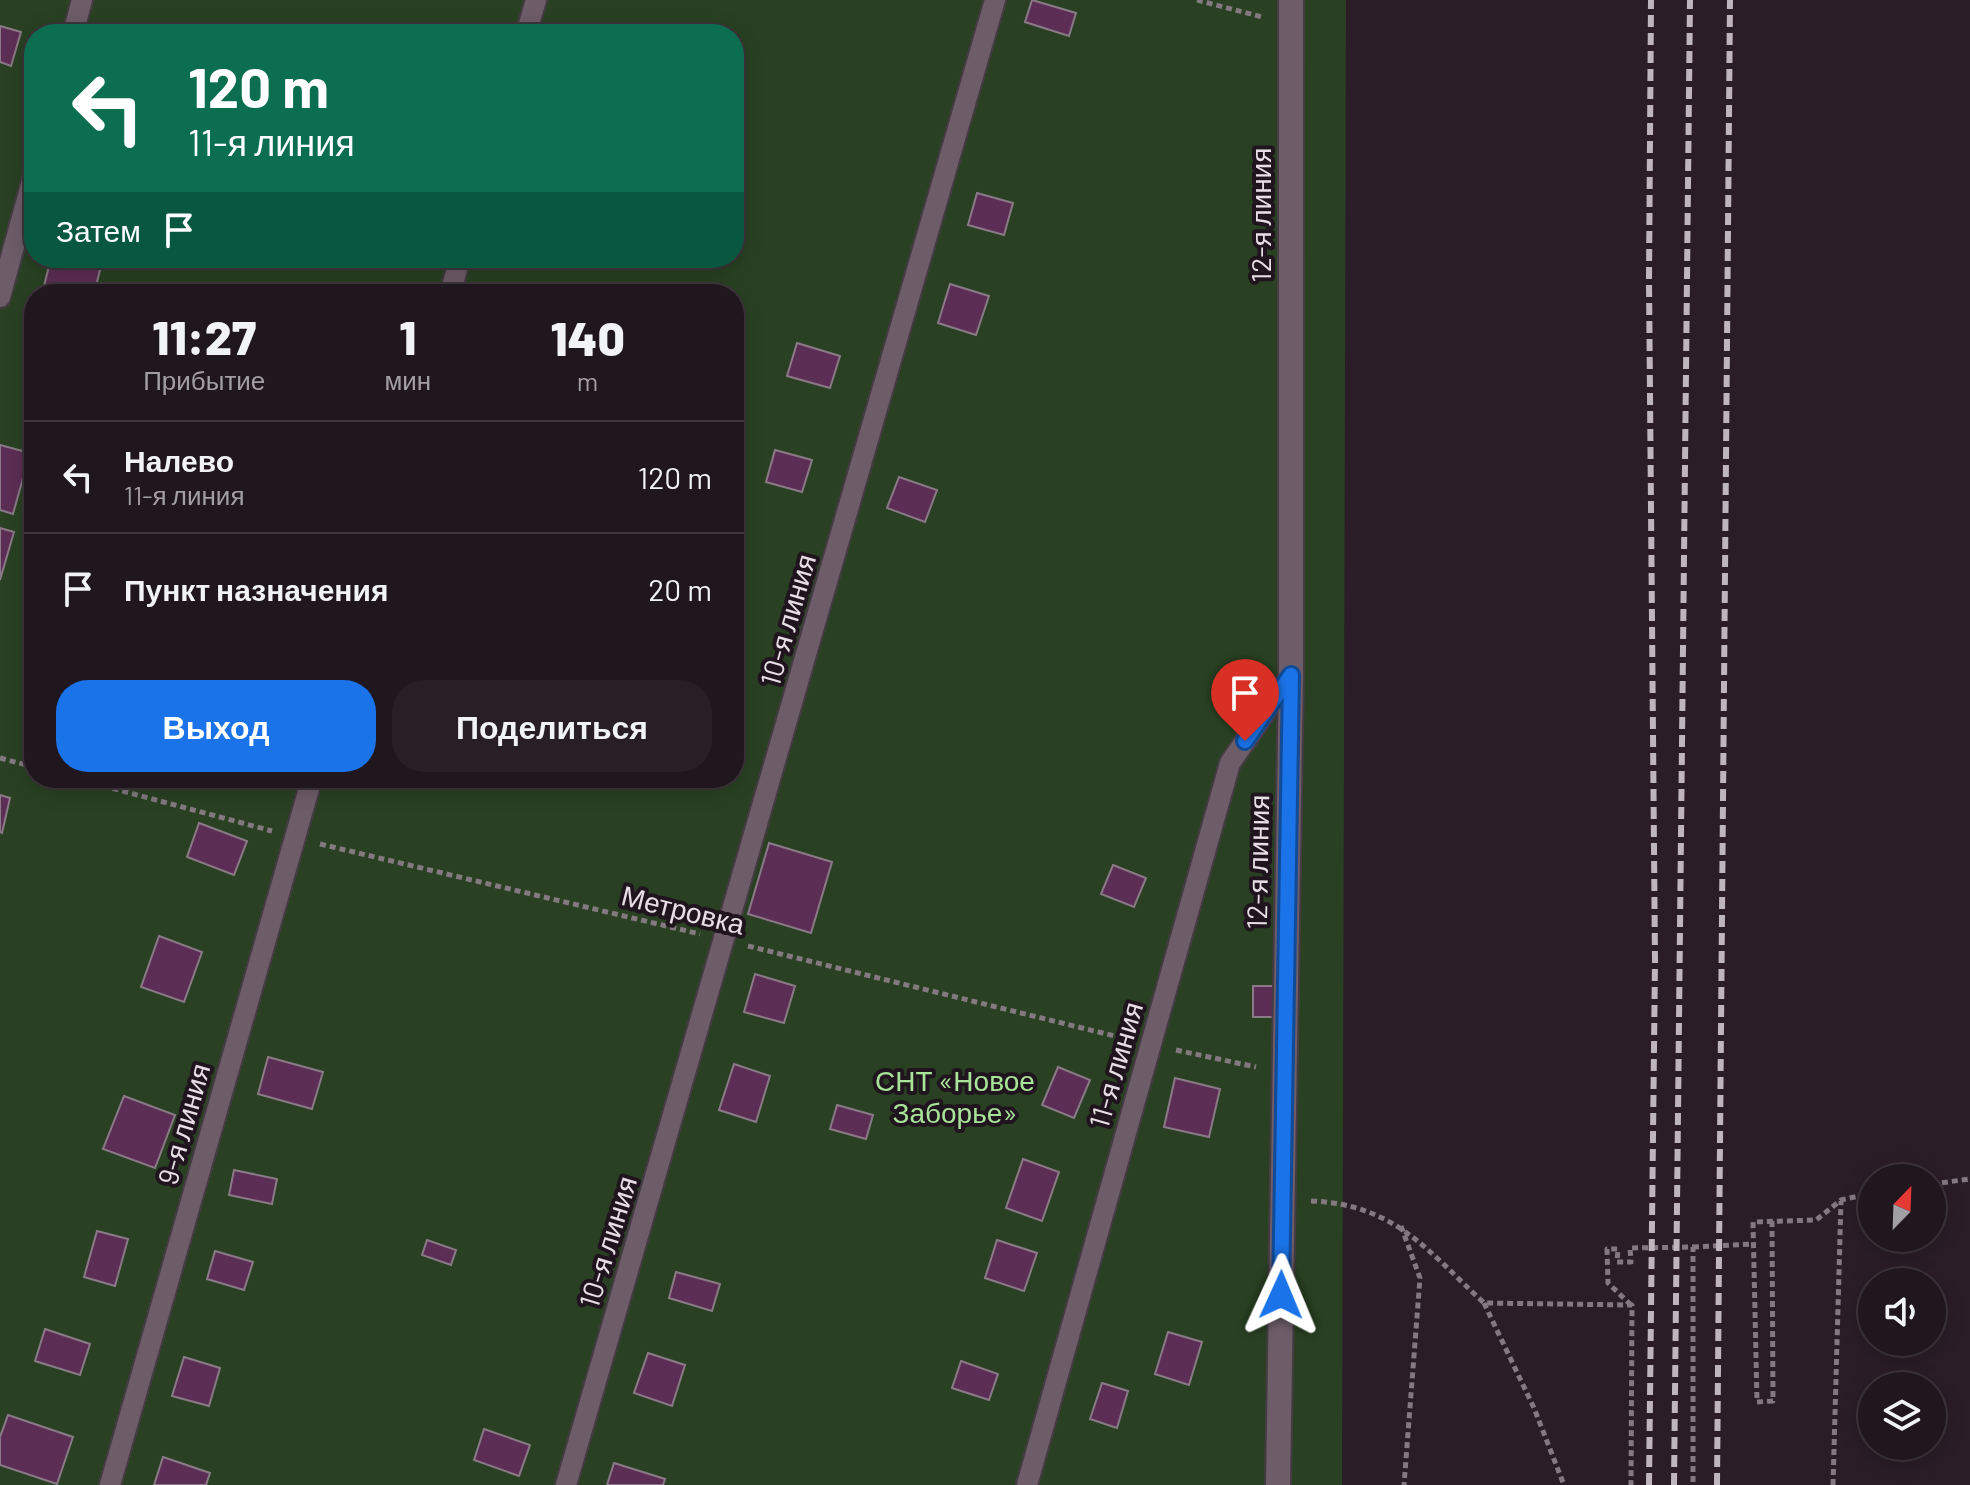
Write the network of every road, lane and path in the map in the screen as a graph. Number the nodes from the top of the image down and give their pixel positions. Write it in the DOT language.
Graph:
graph roads {
  1 [pos="82,0"];
  2 [pos="536,0"];
  3 [pos="995,0"];
  4 [pos="1197,0"];
  5 [pos="1291,12"];
  6 [pos="76,24"];
  7 [pos="529,24"];
  8 [pos="24,210"];
  9 [pos="0,297"];
  10 [pos="1291,675"];
  11 [pos="0,758"];
  12 [pos="24,764"];
  13 [pos="111,788"];
  14 [pos="309,788"];
  15 [pos="295,838"];
  16 [pos="725,941"];
  17 [pos="1151,1045"];
  18 [pos="1285,1073"];
  19 [pos="1970,1179"];
  20 [pos="1946,1182"];
  21 [pos="1858,1196"];
  22 [pos="1283,1200"];
  23 [pos="1841,1200"];
  24 [pos="1772,1221"];
  25 [pos="1401,1226"];
  26 [pos="1753,1244"];
  27 [pos="1693,1247"];
  28 [pos="1484,1303"];
  29 [pos="1632,1305"];
  30 [pos="110,1485"];
  31 [pos="566,1485"];
  32 [pos="1027,1485"];
  33 [pos="1278,1485"];
  34 [pos="1404,1485"];
  35 [pos="1564,1485"];
  36 [pos="1631,1485"];
  37 [pos="1693,1485"];
  38 [pos="1833,1485"];
  1 -- 6 [label="lane"];
  2 -- 7 [label="lane"];
  3 -- 16 [label="lane, 10-я линия"];
  4 -- 5 [label="path"];
  5 -- 10 [label="street, 12-я линия"];
  8 -- 9 [label="lane"];
  10 -- 17 [label="lane, 11-я линия"];
  10 -- 18 [label="street, 12-я линия"];
  11 -- 12 [label="path"];
  13 -- 15 [label="path, Метровка"];
  14 -- 15 [label="lane, 9-я линия"];
  15 -- 16 [label="path, Метровка"];
  15 -- 30 [label="lane, 9-я линия"];
  16 -- 17 [label="path, Метровка"];
  16 -- 31 [label="lane, 10-я линия"];
  17 -- 18 [label="path, Метровка"];
  17 -- 32 [label="lane, 11-я линия"];
  18 -- 22 [label="street, 12-я линия"];
  19 -- 20 [label="path"];
  21 -- 23 [label="path"];
  22 -- 25 [label="path"];
  22 -- 33 [label="street, 12-я линия"];
  23 -- 24 [label="path"];
  23 -- 38 [label="path"];
  24 -- 26 [label="path"];
  24 -- 26 [label="path"];
  25 -- 28 [label="path"];
  25 -- 34 [label="path"];
  26 -- 27 [label="path"];
  27 -- 29 [label="path"];
  27 -- 37 [label="path"];
  28 -- 29 [label="path"];
  28 -- 35 [label="path"];
  29 -- 36 [label="path"];
}
